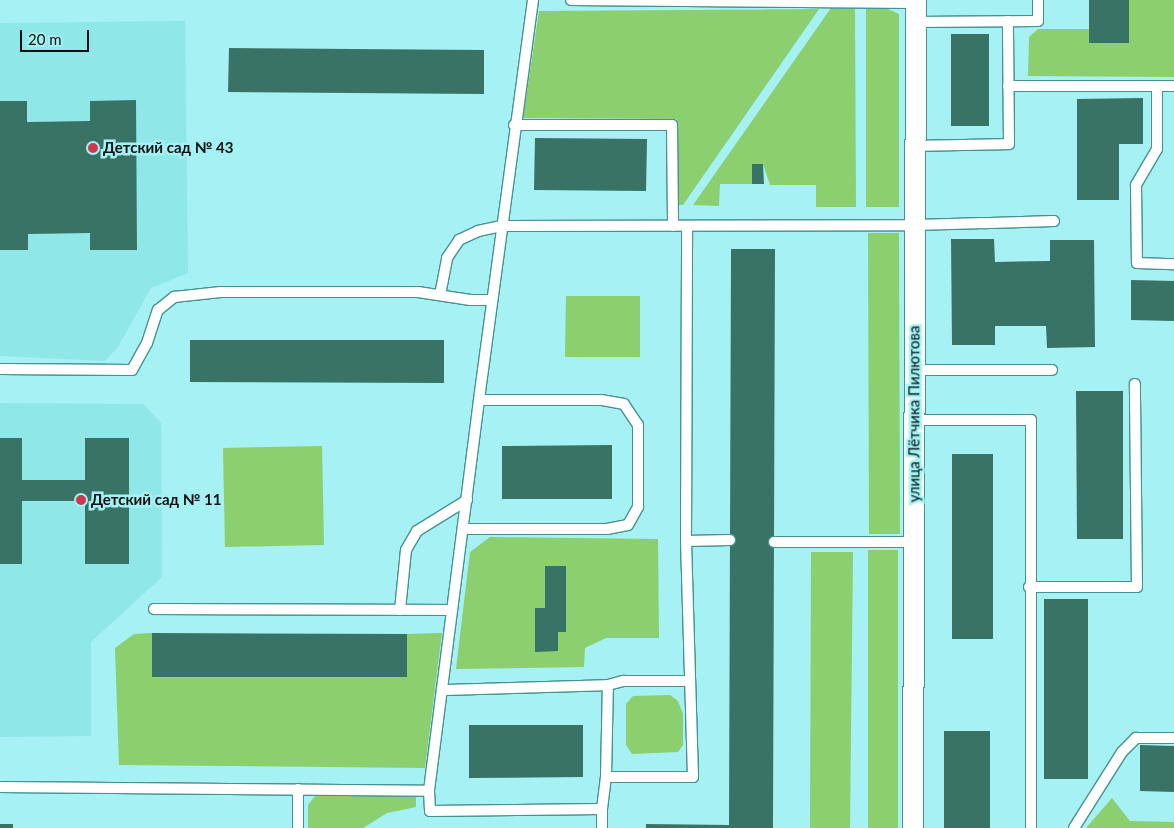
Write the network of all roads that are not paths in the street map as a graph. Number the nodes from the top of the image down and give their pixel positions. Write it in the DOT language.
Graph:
graph roads {
  1 [pos="533,0"];
  2 [pos="571,0"];
  3 [pos="619,0"];
  4 [pos="1038,0"];
  5 [pos="915,8"];
  6 [pos="1008,21"];
  7 [pos="1008,86"];
  8 [pos="1157,86"];
  9 [pos="1174,86"];
  10 [pos="514,125"];
  11 [pos="915,146"];
  12 [pos="1054,221"];
  13 [pos="915,225"];
  14 [pos="501,226"];
  15 [pos="673,226"];
  16 [pos="686,226"];
  17 [pos="1174,264"];
  18 [pos="440,295"];
  19 [pos="492,300"];
  20 [pos="0,369"];
  21 [pos="914,370"];
  22 [pos="1052,370"];
  23 [pos="1135,384"];
  24 [pos="479,400"];
  25 [pos="914,420"];
  26 [pos="467,500"];
  27 [pos="463,529"];
  28 [pos="730,540"];
  29 [pos="686,541"];
  30 [pos="774,542"];
  31 [pos="914,542"];
  32 [pos="1029,587"];
  33 [pos="154,609"];
  34 [pos="400,610"];
  35 [pos="452,610"];
  36 [pos="690,681"];
  37 [pos="608,685"];
  38 [pos="442,690"];
  39 [pos="1174,738"];
  40 [pos="606,777"];
  41 [pos="0,787"];
  42 [pos="298,789"];
  43 [pos="429,791"];
  44 [pos="602,810"];
  45 [pos="298,828"];
  46 [pos="602,828"];
  47 [pos="913,828"];
  48 [pos="1031,828"];
  49 [pos="1074,828"];
  1 -- 10 [label="lane"];
  2 -- 3 [label="lane"];
  3 -- 5 [label="lane"];
  4 -- 6 [label="lane"];
  5 -- 6 [label="lane"];
  5 -- 11 [label="street, улица Лётчика Пилютова"];
  6 -- 7 [label="lane"];
  7 -- 8 [label="lane"];
  7 -- 11 [label="lane"];
  8 -- 9 [label="lane"];
  8 -- 17 [label="lane"];
  10 -- 14 [label="lane"];
  10 -- 15 [label="lane"];
  11 -- 13 [label="street, улица Лётчика Пилютова"];
  12 -- 13 [label="lane"];
  13 -- 16 [label="lane"];
  13 -- 21 [label="street, улица Лётчика Пилютова"];
  14 -- 15 [label="lane"];
  14 -- 18 [label="lane"];
  14 -- 19 [label="lane"];
  15 -- 16 [label="lane"];
  16 -- 29 [label="lane"];
  18 -- 19 [label="lane"];
  18 -- 20 [label="lane"];
  19 -- 24 [label="lane"];
  21 -- 22 [label="lane"];
  21 -- 25 [label="street, улица Лётчика Пилютова"];
  23 -- 32 [label="lane"];
  24 -- 26 [label="lane"];
  24 -- 27 [label="lane"];
  25 -- 31 [label="street, улица Лётчика Пилютова"];
  25 -- 32 [label="lane"];
  26 -- 27 [label="lane"];
  26 -- 34 [label="lane"];
  27 -- 35 [label="lane"];
  28 -- 29 [label="lane"];
  29 -- 36 [label="lane"];
  30 -- 31 [label="lane"];
  31 -- 47 [label="street, улица Лётчика Пилютова"];
  32 -- 48 [label="lane"];
  33 -- 34 [label="lane"];
  34 -- 35 [label="lane"];
  35 -- 38 [label="lane"];
  36 -- 37 [label="lane"];
  36 -- 40 [label="lane"];
  37 -- 38 [label="lane"];
  37 -- 40 [label="lane"];
  38 -- 43 [label="lane"];
  39 -- 49 [label="lane"];
  40 -- 44 [label="lane"];
  41 -- 42 [label="lane"];
  42 -- 43 [label="lane"];
  42 -- 45 [label="lane"];
  43 -- 44 [label="lane"];
  44 -- 46 [label="lane"];
}
